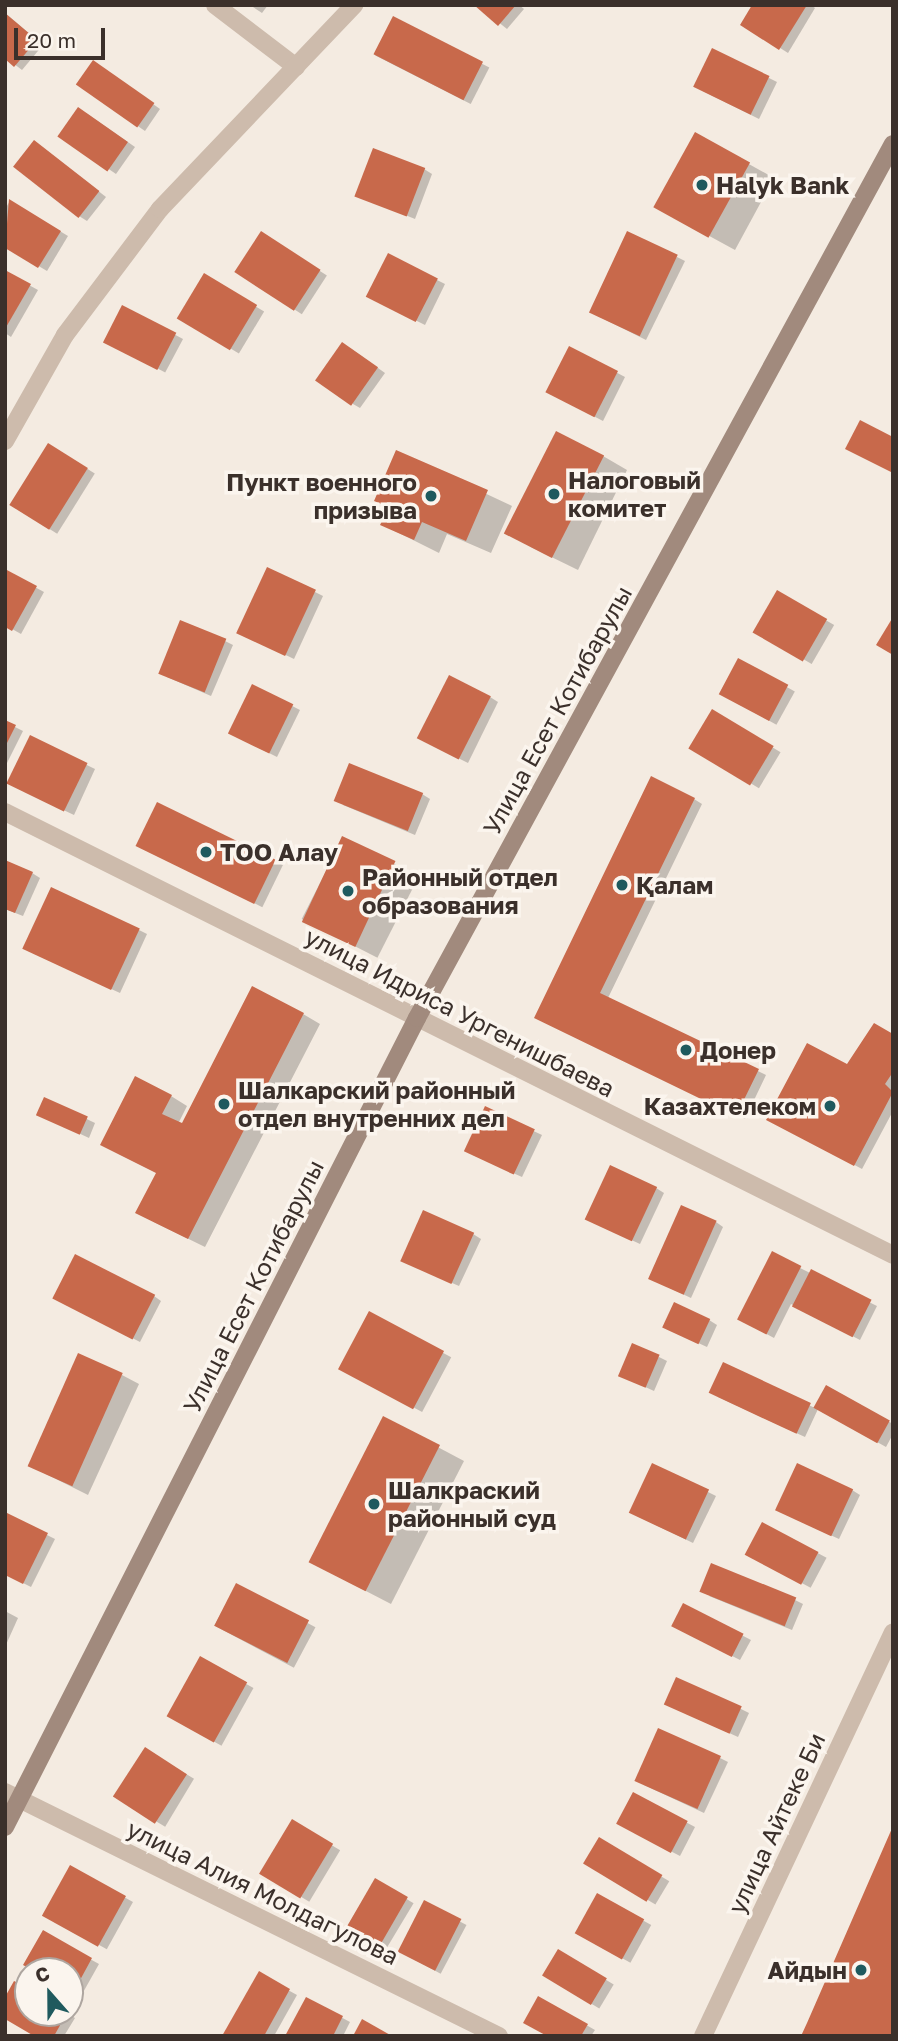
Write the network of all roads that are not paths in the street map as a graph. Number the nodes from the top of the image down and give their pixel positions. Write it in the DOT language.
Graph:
graph roads {
  1 [pos="215,5"];
  2 [pos="354,5"];
  3 [pos="296,66"];
  4 [pos="893,144"];
  5 [pos="5,441"];
  6 [pos="5,813"];
  7 [pos="418,1018"];
  8 [pos="893,1255"];
  9 [pos="893,1632"];
  10 [pos="12,1796"];
  11 [pos="5,1827"];
  12 [pos="499,2036"];
  13 [pos="703,2036"];
  1 -- 3 [label="street"];
  2 -- 3 [label="street"];
  3 -- 5 [label="street"];
  4 -- 7 [label="main road, Улица Есет Котибарулы"];
  6 -- 7 [label="street, улица Идриса Ургенишбаева"];
  7 -- 8 [label="street, улица Идриса Ургенишбаева"];
  7 -- 10 [label="main road, Улица Есет Котибарулы"];
  9 -- 13 [label="street, улица Айтеке Би"];
  10 -- 11 [label="main road, Улица Есет Котибарулы"];
  10 -- 12 [label="street, улица Алия Молдагулова"];
}
